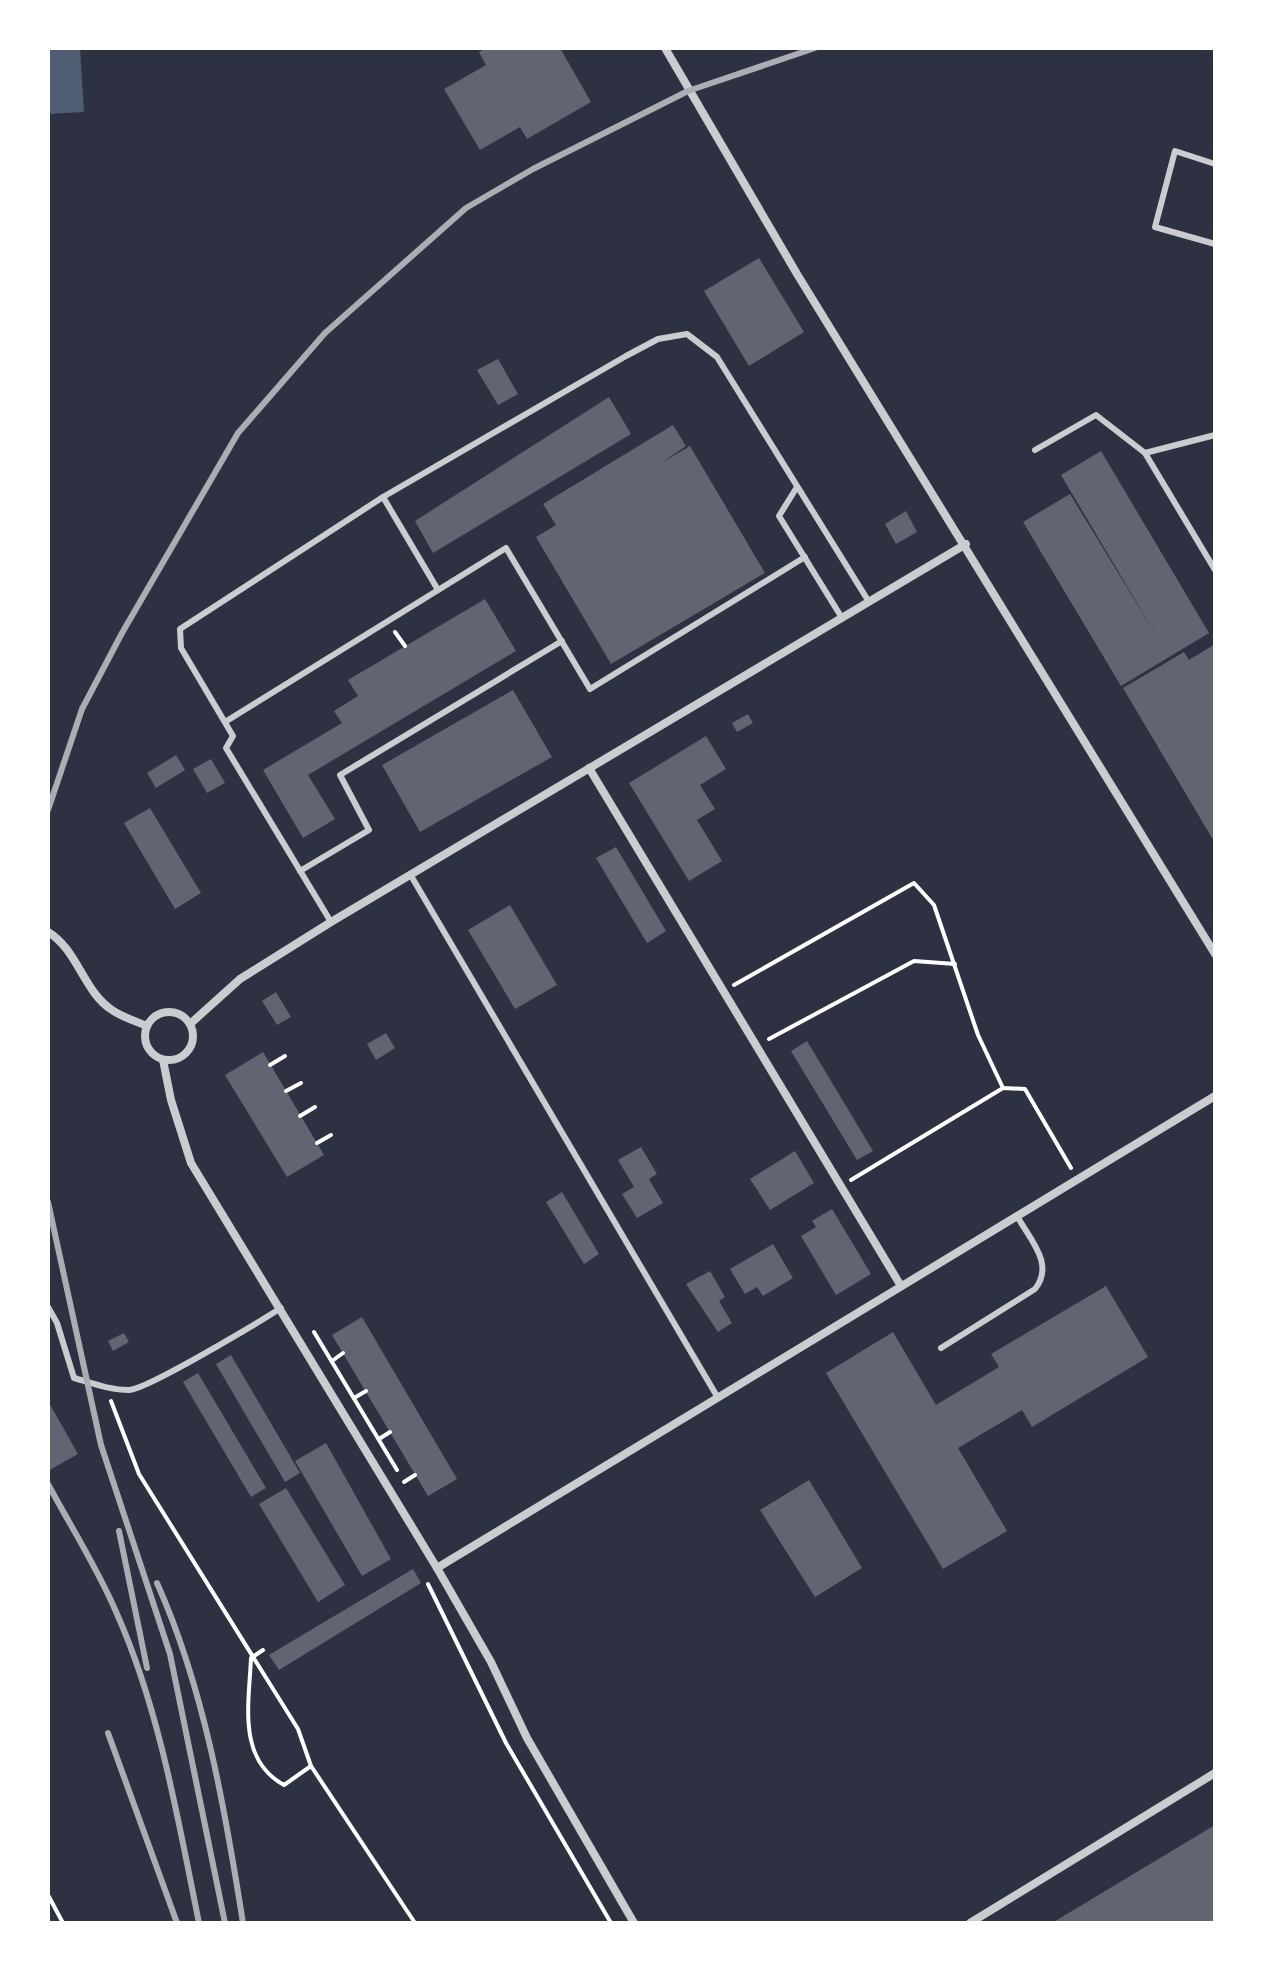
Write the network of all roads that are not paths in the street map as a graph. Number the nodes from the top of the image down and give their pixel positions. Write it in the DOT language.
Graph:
graph roads {
  1 [pos="665,48"];
  2 [pos="1215,164"];
  3 [pos="1215,244"];
  4 [pos="1215,435"];
  5 [pos="1035,450"];
  6 [pos="1145,453"];
  7 [pos="797,487"];
  8 [pos="383,497"];
  9 [pos="966,544"];
  10 [pos="805,557"];
  11 [pos="1215,570"];
  12 [pos="438,590"];
  13 [pos="869,602"];
  14 [pos="842,618"];
  15 [pos="562,641"];
  16 [pos="225,722"];
  17 [pos="589,768"];
  18 [pos="300,871"];
  19 [pos="410,874"];
  20 [pos="331,922"];
  21 [pos="48,932"];
  22 [pos="1215,954"];
  23 [pos="190,1024"];
  24 [pos="147,1026"];
  25 [pos="163,1060"];
  26 [pos="1215,1096"];
  27 [pos="1017,1216"];
  28 [pos="901,1286"];
  29 [pos="48,1307"];
  30 [pos="281,1308"];
  31 [pos="941,1348"];
  32 [pos="718,1398"];
  33 [pos="437,1568"];
  34 [pos="1215,1773"];
  35 [pos="634,1923"];
  36 [pos="970,1923"];
  1 -- 9 [label="street"];
  2 -- 3 [label="lane"];
  4 -- 6 [label="lane"];
  5 -- 6 [label="lane"];
  6 -- 11 [label="lane"];
  7 -- 8 [label="lane"];
  7 -- 10 [label="lane"];
  7 -- 13 [label="lane"];
  8 -- 12 [label="lane"];
  8 -- 16 [label="lane"];
  9 -- 13 [label="street"];
  9 -- 22 [label="street"];
  10 -- 14 [label="lane"];
  10 -- 15 [label="lane"];
  12 -- 15 [label="lane"];
  12 -- 16 [label="lane"];
  13 -- 14 [label="street"];
  14 -- 17 [label="street"];
  15 -- 18 [label="lane"];
  16 -- 18 [label="lane"];
  17 -- 19 [label="street"];
  17 -- 28 [label="street"];
  18 -- 20 [label="lane"];
  19 -- 20 [label="street"];
  19 -- 32 [label="lane"];
  20 -- 23 [label="street"];
  21 -- 24 [label="street"];
  23 -- 24 [label="street"];
  23 -- 25 [label="street"];
  24 -- 25 [label="street"];
  25 -- 30 [label="street"];
  26 -- 27 [label="street"];
  27 -- 28 [label="street"];
  27 -- 31 [label="lane"];
  28 -- 32 [label="street"];
  29 -- 30 [label="lane"];
  30 -- 33 [label="street"];
  32 -- 33 [label="street"];
  33 -- 35 [label="street"];
  34 -- 36 [label="street"];
}
